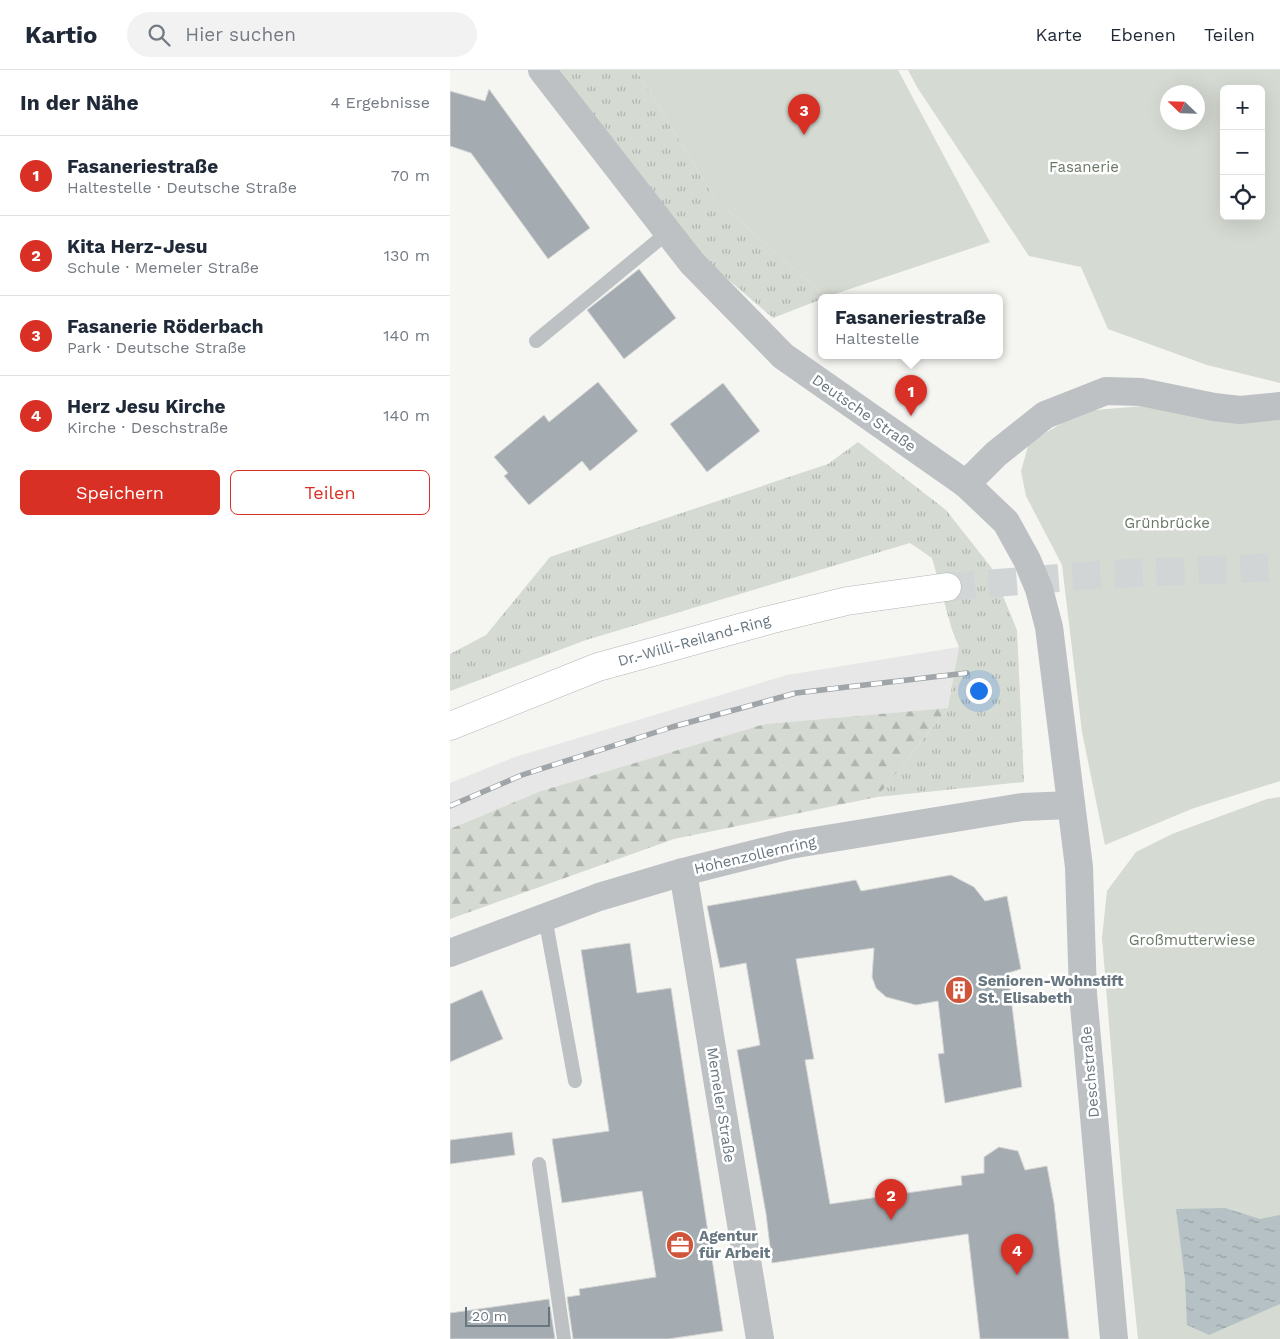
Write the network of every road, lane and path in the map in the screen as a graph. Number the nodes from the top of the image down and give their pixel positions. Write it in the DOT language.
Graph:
graph roads {
  1 [pos="542,70"];
  2 [pos="667,233"];
  3 [pos="536,341"];
  4 [pos="1280,406"];
  5 [pos="966,484"];
  6 [pos="947,588"];
  7 [pos="450,726"];
  8 [pos="1071,805"];
  9 [pos="683,872"];
  10 [pos="545,917"];
  11 [pos="450,953"];
  12 [pos="575,1081"];
  13 [pos="539,1164"];
  14 [pos="564,1339"];
  15 [pos="760,1339"];
  16 [pos="1114,1339"];
  1 -- 2 [label="street, Deutsche Straße"];
  2 -- 3 [label="lane"];
  2 -- 5 [label="street, Deutsche Straße"];
  4 -- 5 [label="street"];
  5 -- 8 [label="street, Deutsche Straße"];
  6 -- 7 [label="highway, Dr.-Willi-Reiland-Ring"];
  8 -- 9 [label="street, Hohenzollernring"];
  8 -- 16 [label="street, Deschstraße"];
  9 -- 10 [label="street, Hohenzollernring"];
  9 -- 15 [label="street, Memeler Straße"];
  10 -- 11 [label="street, Hohenzollernring"];
  10 -- 12 [label="lane"];
  13 -- 14 [label="lane"];
}
